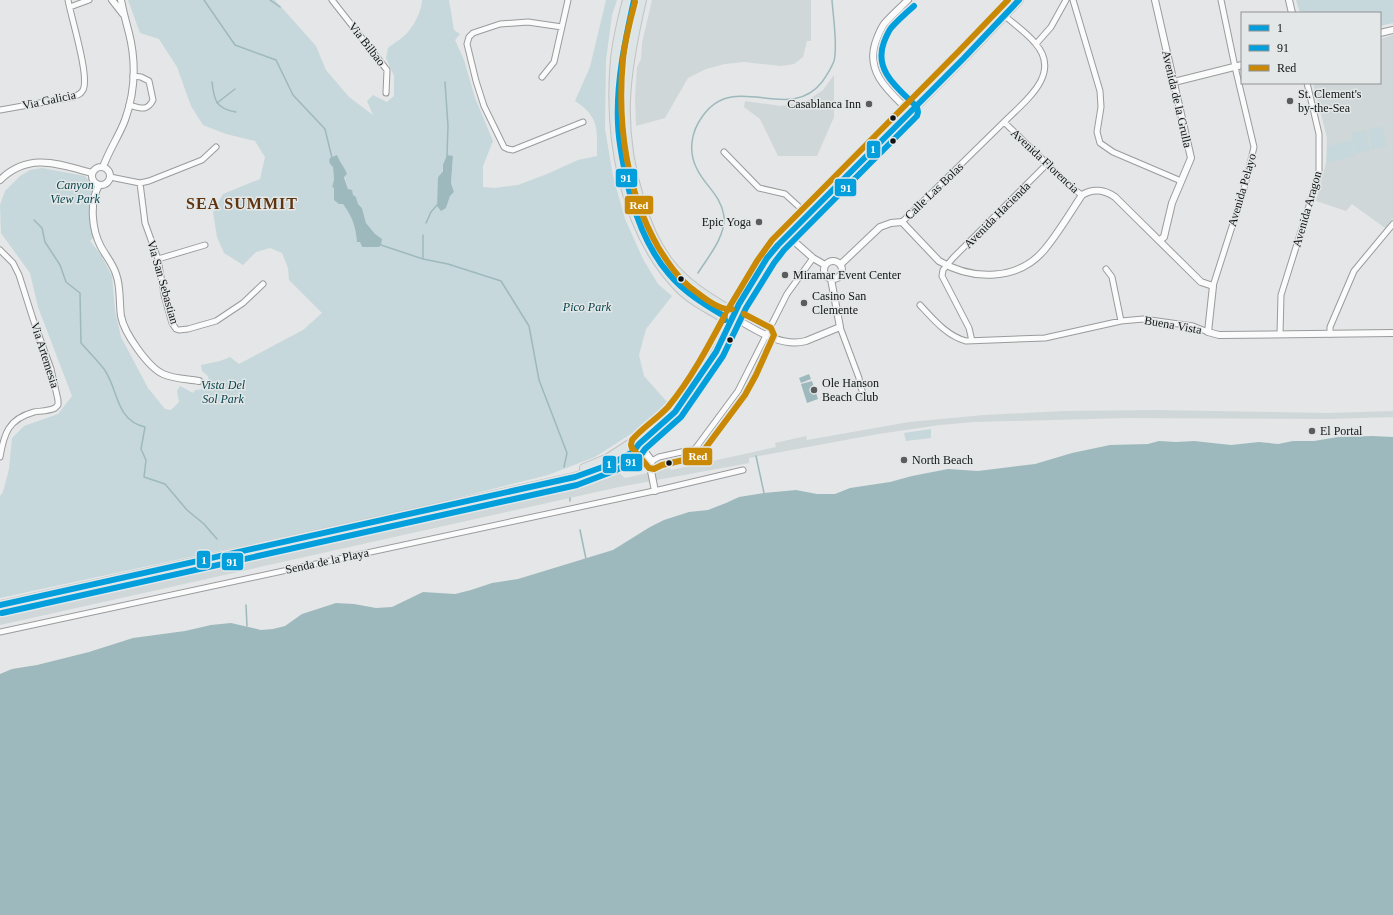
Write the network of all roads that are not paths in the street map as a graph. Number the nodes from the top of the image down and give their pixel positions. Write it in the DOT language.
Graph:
graph roads {
  1 [pos="68,0"];
  2 [pos="89,0"];
  3 [pos="112,0"];
  4 [pos="121,0"];
  5 [pos="332,0"];
  6 [pos="568,0"];
  7 [pos="627,0"];
  8 [pos="642,0"];
  9 [pos="908,0"];
  10 [pos="1019,0"];
  11 [pos="1066,0"];
  12 [pos="1073,0"];
  13 [pos="1154,0"];
  14 [pos="1221,0"];
  15 [pos="1289,0"];
  16 [pos="70,7"];
  17 [pos="1292,12"];
  18 [pos="124,15"];
  19 [pos="1005,16"];
  20 [pos="562,27"];
  21 [pos="1393,30"];
  22 [pos="1381,33"];
  23 [pos="1036,44"];
  24 [pos="1241,65"];
  25 [pos="1235,67"];
  26 [pos="134,76"];
  27 [pos="542,77"];
  28 [pos="1174,82"];
  29 [pos="1307,84"];
  30 [pos="386,93"];
  31 [pos="129,105"];
  32 [pos="0,109"];
  33 [pos="910,112"];
  34 [pos="583,122"];
  35 [pos="1004,122"];
  36 [pos="216,147"];
  37 [pos="724,152"];
  38 [pos="1047,164"];
  39 [pos="103,167"];
  40 [pos="92,173"];
  41 [pos="110,177"];
  42 [pos="0,180"];
  43 [pos="1181,181"];
  44 [pos="140,183"];
  45 [pos="99,185"];
  46 [pos="1082,196"];
  47 [pos="808,215"];
  48 [pos="902,222"];
  49 [pos="1393,224"];
  50 [pos="786,235"];
  51 [pos="1160,240"];
  52 [pos="205,245"];
  53 [pos="0,250"];
  54 [pos="813,258"];
  55 [pos="158,259"];
  56 [pos="841,264"];
  57 [pos="946,265"];
  58 [pos="824,266"];
  59 [pos="1106,269"];
  60 [pos="831,279"];
  61 [pos="263,284"];
  62 [pos="1213,286"];
  63 [pos="920,305"];
  64 [pos="733,317"];
  65 [pos="1121,321"];
  66 [pos="840,327"];
  67 [pos="1208,332"];
  68 [pos="1393,333"];
  69 [pos="1280,334"];
  70 [pos="1330,334"];
  71 [pos="766,335"];
  72 [pos="972,341"];
  73 [pos="199,381"];
  74 [pos="864,396"];
  75 [pos="2,437"];
  76 [pos="639,444"];
  77 [pos="0,457"];
  78 [pos="652,461"];
  79 [pos="743,470"];
  80 [pos="655,491"];
  81 [pos="0,605"];
  82 [pos="0,632"];
  1 -- 16 [label="street, Via Galicia"];
  2 -- 16 [label="street"];
  3 -- 18 [label="street"];
  4 -- 18 [label="street"];
  5 -- 30 [label="street, Via Bilbao"];
  6 -- 20 [label="street"];
  7 -- 64 [label="main road"];
  8 -- 64 [label="main road"];
  9 -- 33 [label="street"];
  10 -- 19 [label="main road"];
  11 -- 23 [label="street"];
  12 -- 43 [label="street"];
  13 -- 28 [label="street, Avenida de la Grulla"];
  14 -- 25 [label="street, Avenida Pelayo"];
  15 -- 17 [label="street"];
  16 -- 32 [label="street, Via Galicia"];
  18 -- 26 [label="street"];
  19 -- 23 [label="street, Avenida Florencia"];
  19 -- 33 [label="main road"];
  20 -- 27 [label="street"];
  20 -- 34 [label="street"];
  21 -- 22 [label="street"];
  23 -- 35 [label="street, Avenida Florencia"];
  24 -- 25 [label="street"];
  25 -- 28 [label="street"];
  25 -- 62 [label="street, Avenida Pelayo"];
  26 -- 31 [label="street"];
  26 -- 31 [label="street"];
  28 -- 43 [label="street, Avenida de la Grulla"];
  29 -- 69 [label="street, Avenida Aragon"];
  31 -- 39 [label="street"];
  33 -- 47 [label="main road"];
  35 -- 38 [label="street, Avenida Florencia"];
  35 -- 48 [label="street, Calle Las Bolas"];
  36 -- 44 [label="street"];
  37 -- 47 [label="street"];
  38 -- 46 [label="street, Avenida Florencia"];
  38 -- 57 [label="street, Avenida Hacienda"];
  39 -- 40 [label="street"];
  39 -- 41 [label="street"];
  40 -- 42 [label="street"];
  40 -- 45 [label="street"];
  41 -- 44 [label="street"];
  41 -- 45 [label="street"];
  43 -- 51 [label="street, Avenida de la Grulla"];
  44 -- 55 [label="street, Via San Sebastian"];
  45 -- 73 [label="street"];
  46 -- 51 [label="street, Avenida Florencia"];
  46 -- 57 [label="street"];
  47 -- 50 [label="main road"];
  48 -- 56 [label="street, Calle Las Bolas"];
  48 -- 57 [label="street"];
  49 -- 70 [label="street"];
  50 -- 54 [label="street"];
  50 -- 64 [label="main road"];
  51 -- 62 [label="street, Avenida Florencia"];
  52 -- 55 [label="street"];
  53 -- 75 [label="street, Via Artemesia"];
  54 -- 58 [label="street"];
  54 -- 71 [label="street"];
  55 -- 61 [label="street, Via San Sebastian"];
  56 -- 58 [label="street"];
  56 -- 60 [label="street"];
  57 -- 72 [label="street"];
  58 -- 60 [label="street"];
  59 -- 65 [label="street"];
  60 -- 66 [label="street"];
  62 -- 67 [label="street, Avenida Pelayo"];
  63 -- 72 [label="street, Buena Vista"];
  64 -- 71 [label="street"];
  64 -- 76 [label="main road"];
  65 -- 67 [label="street, Buena Vista"];
  65 -- 72 [label="street, Buena Vista"];
  66 -- 71 [label="street"];
  66 -- 74 [label="street"];
  67 -- 69 [label="street, Buena Vista"];
  68 -- 70 [label="street, Buena Vista"];
  69 -- 70 [label="street, Buena Vista"];
  71 -- 78 [label="street"];
  75 -- 77 [label="street, Via Artemesia"];
  76 -- 78 [label="street"];
  76 -- 81 [label="main road"];
  78 -- 80 [label="street"];
  79 -- 80 [label="street, Senda de la Playa"];
  80 -- 82 [label="street, Senda de la Playa"];
}
